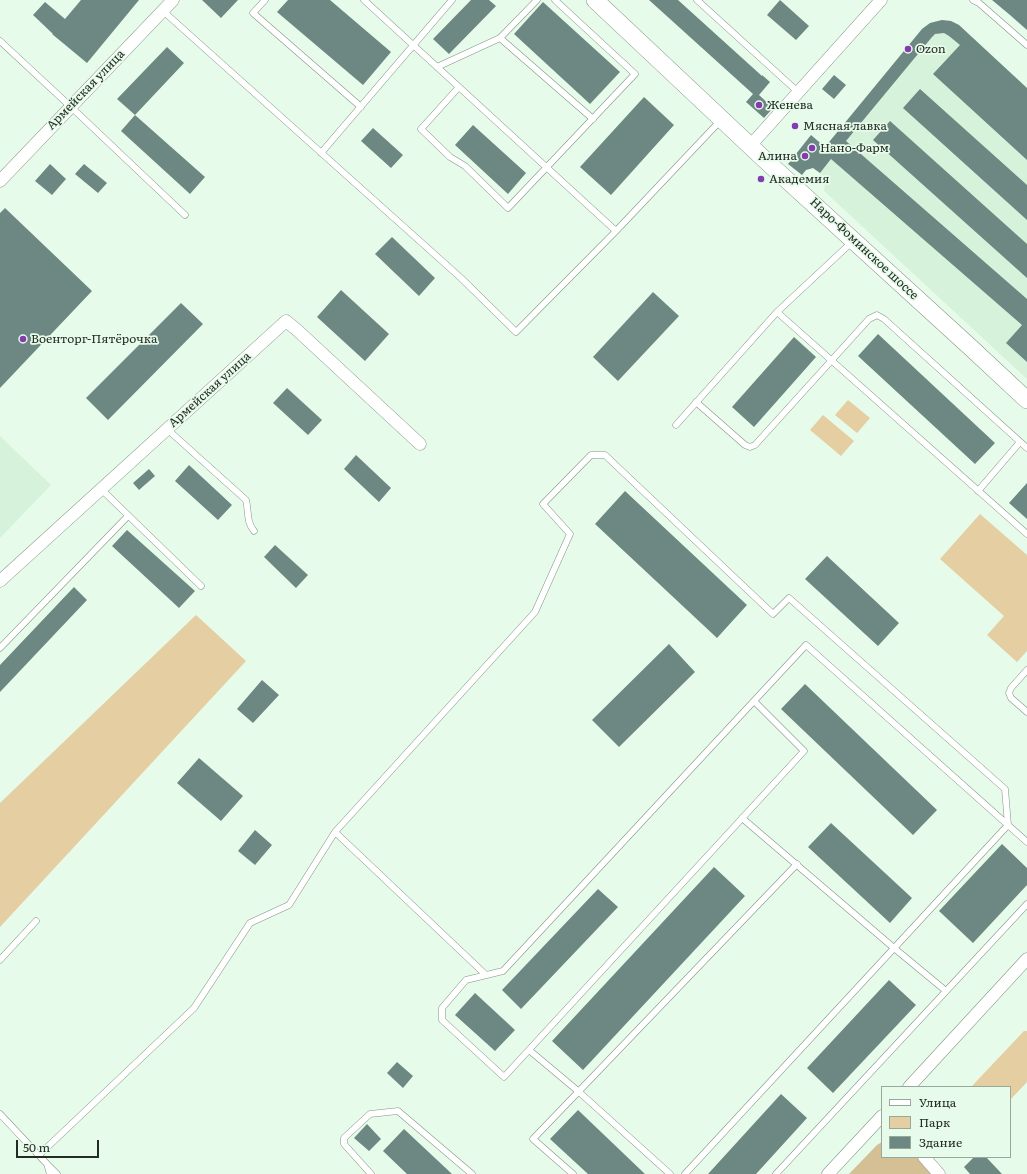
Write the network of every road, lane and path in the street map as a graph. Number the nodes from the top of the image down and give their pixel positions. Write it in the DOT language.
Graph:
graph roads {
  1 [pos="173,0"];
  2 [pos="265,0"];
  3 [pos="364,0"];
  4 [pos="452,0"];
  5 [pos="537,0"];
  6 [pos="555,0"];
  7 [pos="595,0"];
  8 [pos="697,0"];
  9 [pos="881,0"];
  10 [pos="973,0"];
  11 [pos="163,11"];
  12 [pos="500,38"];
  13 [pos="0,41"];
  14 [pos="413,45"];
  15 [pos="1027,45"];
  16 [pos="437,67"];
  17 [pos="459,87"];
  18 [pos="798,92"];
  19 [pos="70,106"];
  20 [pos="361,107"];
  21 [pos="592,119"];
  22 [pos="722,119"];
  23 [pos="750,146"];
  24 [pos="321,153"];
  25 [pos="546,167"];
  26 [pos="0,181"];
  27 [pos="185,215"];
  28 [pos="616,231"];
  29 [pos="854,240"];
  30 [pos="776,312"];
  31 [pos="831,361"];
  32 [pos="1027,400"];
  33 [pos="696,402"];
  34 [pos="676,425"];
  35 [pos="167,429"];
  36 [pos="1020,442"];
  37 [pos="420,444"];
  38 [pos="1027,448"];
  39 [pos="101,489"];
  40 [pos="978,491"];
  41 [pos="128,516"];
  42 [pos="254,531"];
  43 [pos="1027,534"];
  44 [pos="0,581"];
  45 [pos="201,586"];
  46 [pos="0,648"];
  47 [pos="1027,670"];
  48 [pos="754,701"];
  49 [pos="1027,712"];
  50 [pos="742,818"];
  51 [pos="1008,825"];
  52 [pos="335,832"];
  53 [pos="1027,842"];
  54 [pos="797,864"];
  55 [pos="1027,904"];
  56 [pos="36,921"];
  57 [pos="894,948"];
  58 [pos="1027,959"];
  59 [pos="0,960"];
  60 [pos="486,975"];
  61 [pos="946,991"];
  62 [pos="529,1050"];
  63 [pos="910,1086"];
  64 [pos="578,1091"];
  65 [pos="0,1114"];
  66 [pos="881,1117"];
  67 [pos="39,1155"];
  68 [pos="925,1158"];
  69 [pos="47,1164"];
  70 [pos="50,1174"];
  71 [pos="57,1174"];
  72 [pos="371,1174"];
  73 [pos="472,1174"];
  74 [pos="573,1174"];
  75 [pos="670,1174"];
  76 [pos="685,1174"];
  77 [pos="776,1174"];
  78 [pos="828,1174"];
  79 [pos="939,1174"];
  1 -- 11 [label="street, Армейская улица"];
  2 -- 20 [label="lane"];
  3 -- 14 [label="lane"];
  4 -- 14 [label="lane"];
  5 -- 12 [label="lane"];
  6 -- 21 [label="lane"];
  7 -- 22 [label="main road, Наро-Фоминское шоссе"];
  8 -- 18 [label="lane"];
  9 -- 18 [label="street"];
  10 -- 15 [label="lane"];
  11 -- 19 [label="street, Армейская улица"];
  11 -- 24 [label="lane"];
  12 -- 16 [label="lane"];
  12 -- 21 [label="lane"];
  13 -- 19 [label="lane"];
  14 -- 16 [label="lane"];
  14 -- 20 [label="lane"];
  16 -- 17 [label="lane"];
  17 -- 25 [label="lane"];
  17 -- 25 [label="lane"];
  18 -- 23 [label="street"];
  19 -- 26 [label="street, Армейская улица"];
  19 -- 27 [label="lane"];
  20 -- 24 [label="lane"];
  21 -- 25 [label="lane"];
  22 -- 23 [label="main road, Наро-Фоминское шоссе"];
  22 -- 28 [label="lane"];
  23 -- 29 [label="main road, Наро-Фоминское шоссе"];
  24 -- 28 [label="lane"];
  25 -- 28 [label="lane"];
  29 -- 30 [label="lane"];
  29 -- 32 [label="main road, Наро-Фоминское шоссе"];
  30 -- 31 [label="lane"];
  30 -- 33 [label="lane"];
  31 -- 33 [label="lane"];
  31 -- 36 [label="lane"];
  31 -- 40 [label="lane"];
  33 -- 34 [label="lane"];
  35 -- 37 [label="street, Армейская улица"];
  35 -- 39 [label="street, Армейская улица"];
  35 -- 42 [label="lane"];
  36 -- 38 [label="lane"];
  36 -- 40 [label="lane"];
  39 -- 41 [label="lane"];
  39 -- 44 [label="street, Армейская улица"];
  40 -- 43 [label="lane"];
  41 -- 45 [label="lane"];
  41 -- 46 [label="lane"];
  47 -- 49 [label="lane"];
  48 -- 50 [label="lane"];
  48 -- 51 [label="lane"];
  48 -- 60 [label="lane"];
  50 -- 54 [label="lane"];
  50 -- 62 [label="lane"];
  51 -- 52 [label="lane"];
  51 -- 53 [label="lane"];
  51 -- 57 [label="lane"];
  52 -- 60 [label="lane"];
  52 -- 67 [label="lane"];
  54 -- 57 [label="lane"];
  54 -- 64 [label="lane"];
  55 -- 61 [label="lane"];
  56 -- 59 [label="lane"];
  57 -- 61 [label="lane"];
  57 -- 76 [label="lane"];
  58 -- 63 [label="street"];
  60 -- 62 [label="lane"];
  61 -- 77 [label="lane"];
  62 -- 64 [label="lane"];
  64 -- 74 [label="lane"];
  64 -- 75 [label="lane"];
  65 -- 67 [label="lane"];
  66 -- 78 [label="street"];
  67 -- 69 [label="lane"];
  68 -- 79 [label="street"];
  69 -- 70 [label="lane"];
  69 -- 71 [label="lane"];
  72 -- 73 [label="lane"];
}
